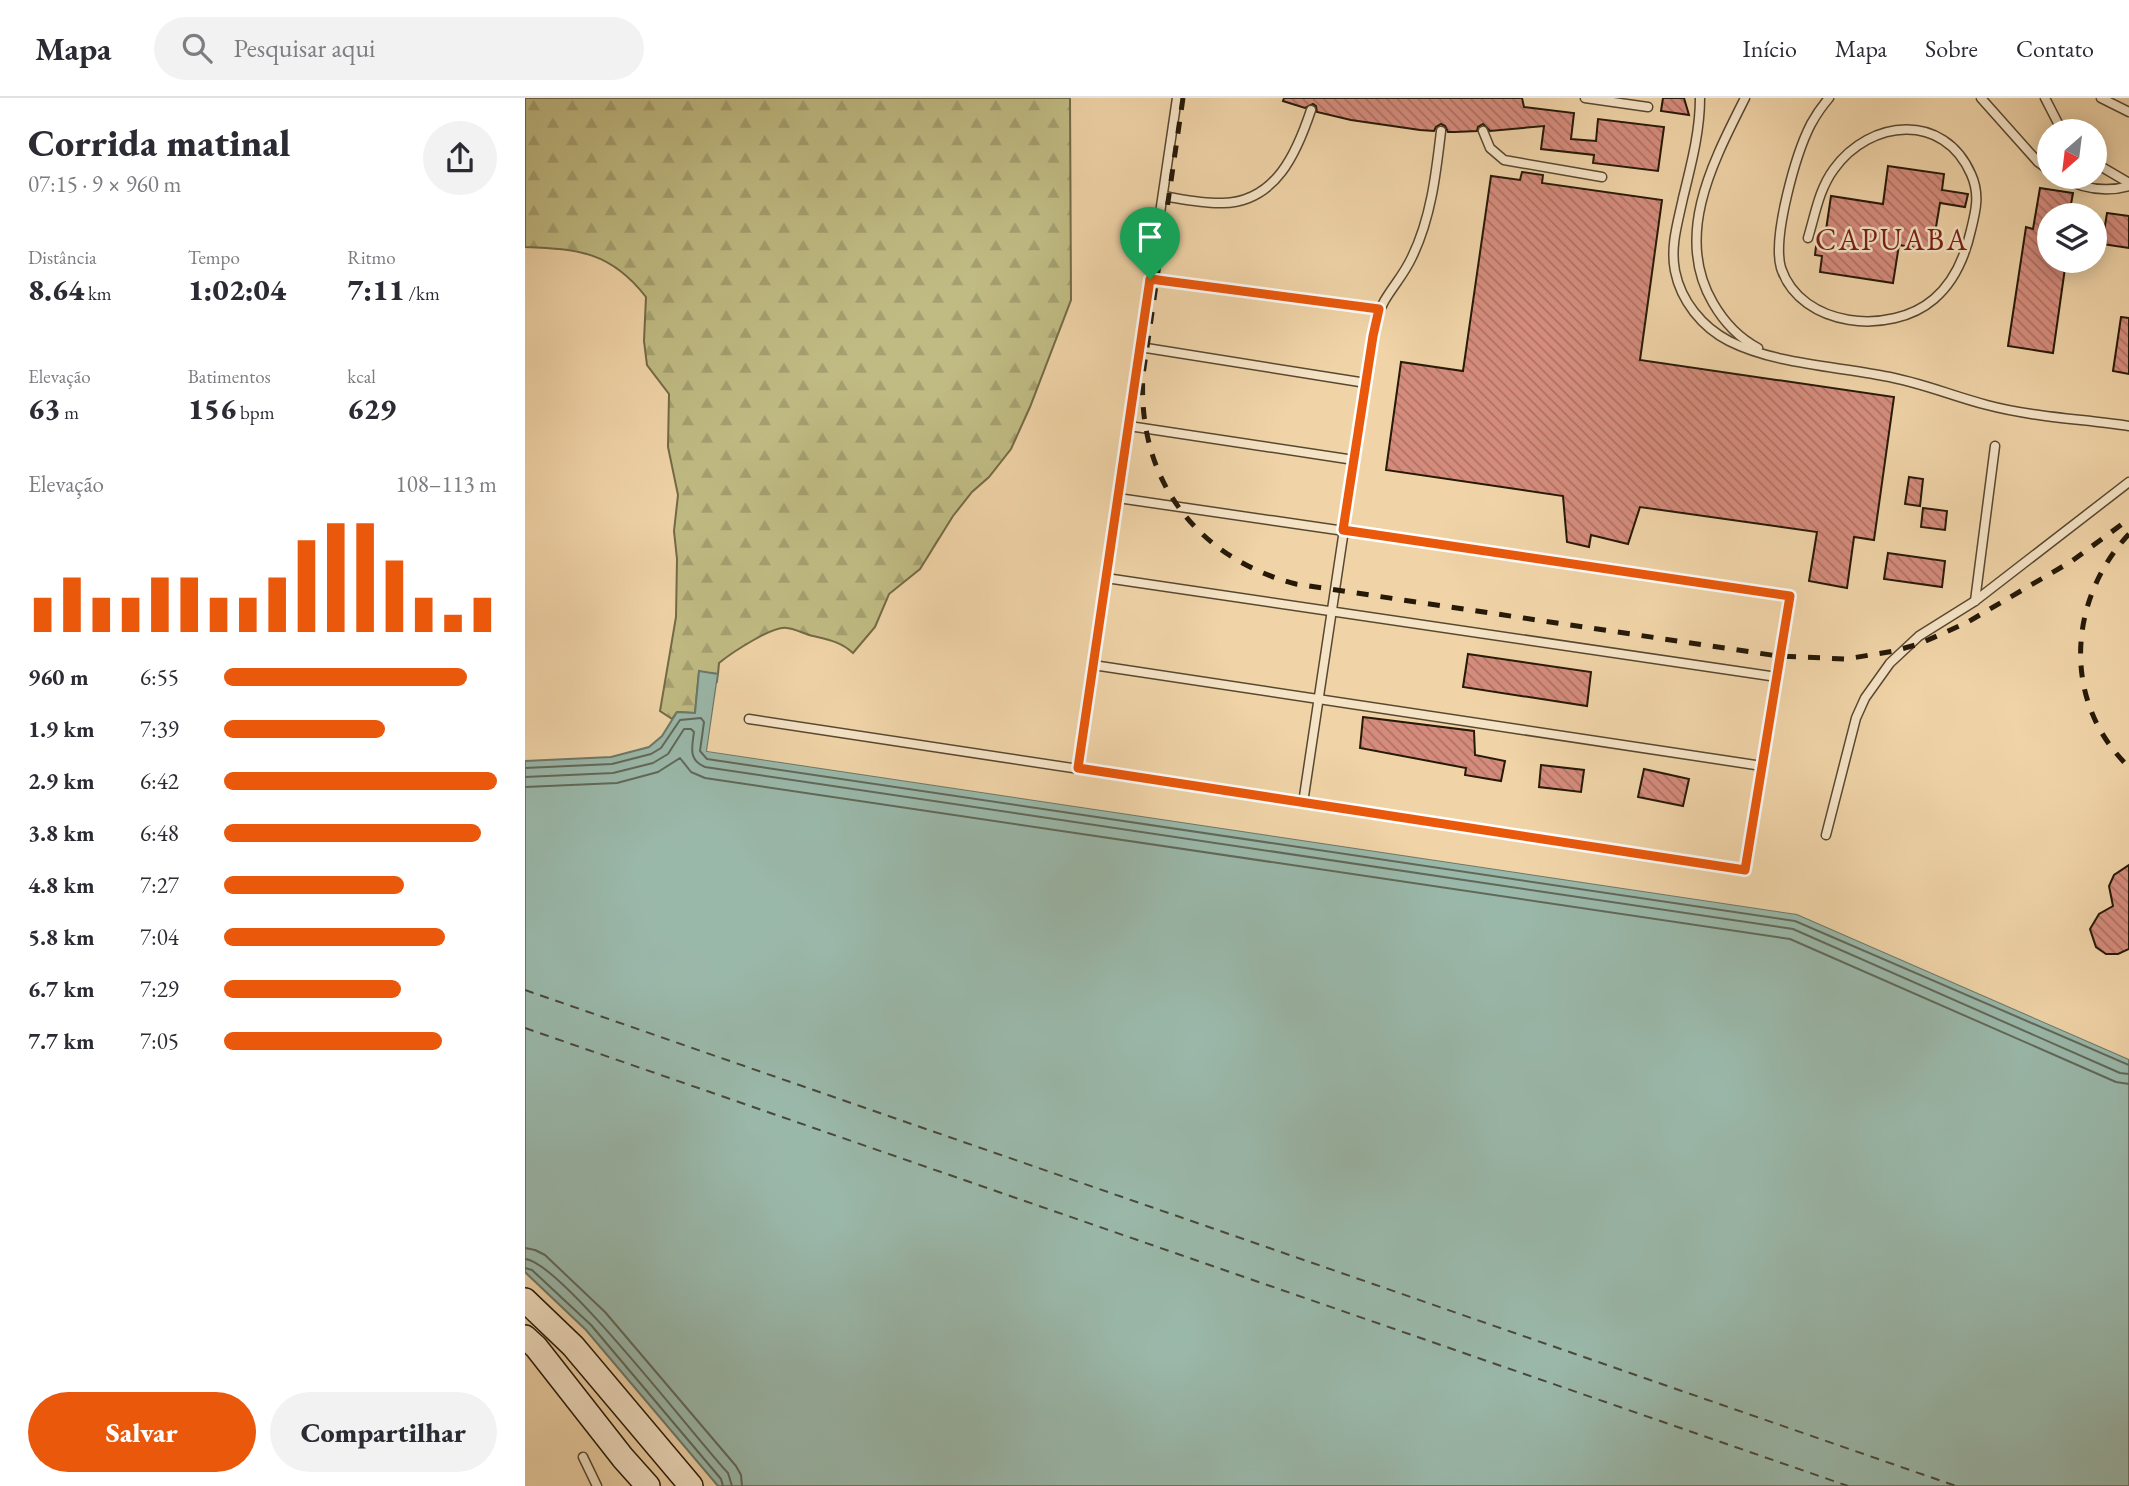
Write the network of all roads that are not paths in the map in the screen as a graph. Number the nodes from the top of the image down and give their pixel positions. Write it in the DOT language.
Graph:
graph roads {
  1 [pos="1177,98"];
  2 [pos="1585,98"];
  3 [pos="1700,98"];
  4 [pos="1745,98"];
  5 [pos="1829,98"];
  6 [pos="1981,98"];
  7 [pos="2045,98"];
  8 [pos="2101,98"];
  9 [pos="1648,107"];
  10 [pos="1311,110"];
  11 [pos="2129,112"];
  12 [pos="2056,119"];
  13 [pos="1441,131"];
  14 [pos="1483,131"];
  15 [pos="2037,161"];
  16 [pos="2107,170"];
  17 [pos="1602,177"];
  18 [pos="2129,184"];
  19 [pos="2094,189"];
  20 [pos="1163,196"];
  21 [pos="1808,238"];
  22 [pos="1150,279"];
  23 [pos="1379,309"];
  24 [pos="1140,347"];
  25 [pos="1774,355"];
  26 [pos="1366,383"];
  27 [pos="1129,425"];
  28 [pos="2129,426"];
  29 [pos="1995,446"];
  30 [pos="1354,460"];
  31 [pos="2129,482"];
  32 [pos="1118,498"];
  33 [pos="1343,530"];
  34 [pos="1106,578"];
  35 [pos="1975,601"];
  36 [pos="1332,612"];
  37 [pos="1093,665"];
  38 [pos="1777,677"];
  39 [pos="1318,699"];
  40 [pos="750,719"];
  41 [pos="1762,766"];
  42 [pos="1078,768"];
  43 [pos="1303,803"];
  44 [pos="1826,835"];
  45 [pos="525,1300"];
  46 [pos="525,1337"];
  47 [pos="583,1457"];
  48 [pos="623,1458"];
  49 [pos="597,1486"];
  50 [pos="637,1486"];
  51 [pos="648,1486"];
  52 [pos="691,1486"];
  1 -- 20 [label="lane"];
  2 -- 9 [label="lane"];
  3 -- 25 [label="lane"];
  4 -- 25 [label="lane"];
  5 -- 21 [label="lane"];
  6 -- 15 [label="lane"];
  7 -- 12 [label="lane"];
  8 -- 11 [label="lane"];
  10 -- 20 [label="lane"];
  13 -- 23 [label="lane"];
  14 -- 17 [label="lane"];
  16 -- 18 [label="lane"];
  18 -- 19 [label="lane"];
  20 -- 22 [label="lane"];
  22 -- 23 [label="lane"];
  22 -- 24 [label="lane"];
  23 -- 26 [label="lane"];
  24 -- 26 [label="lane"];
  24 -- 27 [label="lane"];
  25 -- 28 [label="lane"];
  26 -- 30 [label="lane"];
  27 -- 30 [label="lane"];
  27 -- 32 [label="lane"];
  29 -- 35 [label="lane"];
  30 -- 33 [label="lane"];
  31 -- 35 [label="lane"];
  32 -- 33 [label="lane"];
  32 -- 34 [label="lane"];
  33 -- 36 [label="lane"];
  33 -- 38 [label="lane"];
  34 -- 36 [label="lane"];
  34 -- 37 [label="lane"];
  35 -- 44 [label="lane"];
  36 -- 38 [label="lane"];
  36 -- 39 [label="lane"];
  37 -- 39 [label="lane"];
  37 -- 42 [label="lane"];
  38 -- 41 [label="lane"];
  39 -- 41 [label="lane"];
  39 -- 43 [label="lane"];
  40 -- 42 [label="lane"];
  41 -- 43 [label="lane"];
  42 -- 43 [label="lane"];
  45 -- 52 [label="main road"];
  46 -- 48 [label="main road"];
  47 -- 49 [label="lane"];
  48 -- 50 [label="main road"];
  48 -- 51 [label="main road"];
}
